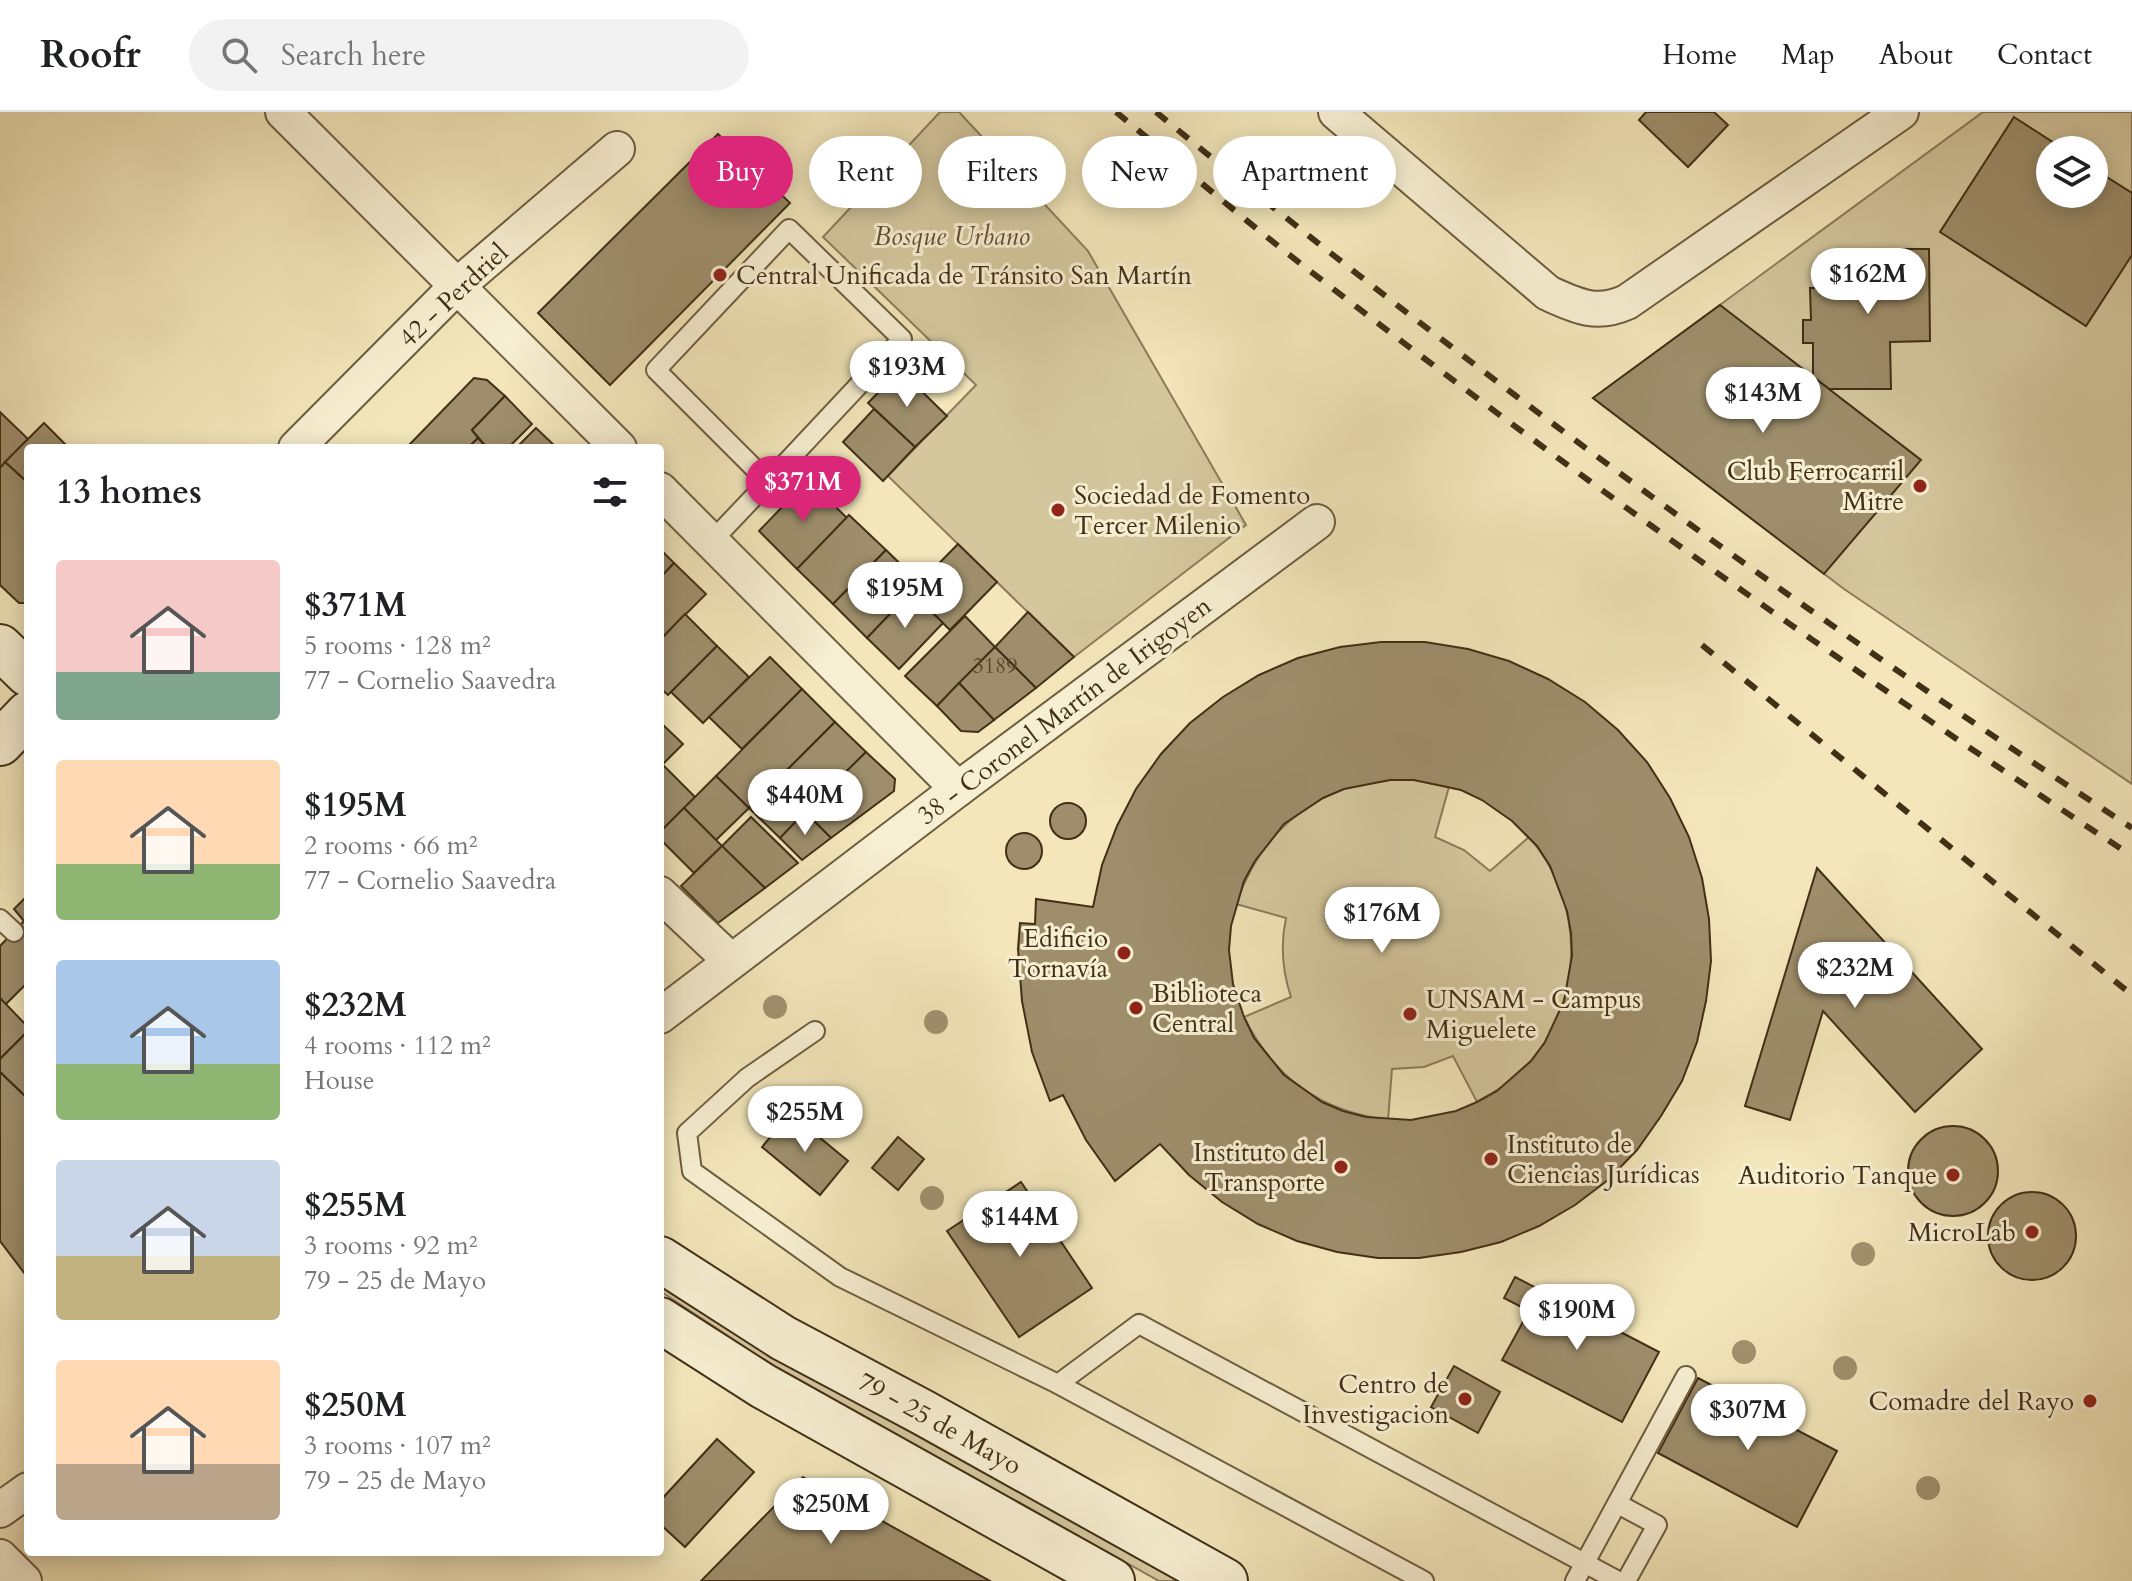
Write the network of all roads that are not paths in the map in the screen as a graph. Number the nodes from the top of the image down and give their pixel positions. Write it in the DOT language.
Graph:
graph roads {
  1 [pos="283,112"];
  2 [pos="1336,112"];
  3 [pos="1901,112"];
  4 [pos="617,149"];
  5 [pos="458,285"];
  6 [pos="300,444"];
  7 [pos="615,444"];
  8 [pos="768,482"];
  9 [pos="664,494"];
  10 [pos="1317,522"];
  11 [pos="711,542"];
  12 [pos="0,647"];
  13 [pos="24,670"];
  14 [pos="958,789"];
  15 [pos="664,898"];
  16 [pos="731,961"];
  17 [pos="664,1013"];
  18 [pos="815,1031"];
  19 [pos="664,1262"];
  20 [pos="664,1323"];
  21 [pos="1686,1376"];
  22 [pos="1058,1384"];
  23 [pos="24,1493"];
  24 [pos="1618,1504"];
  25 [pos="0,1510"];
  26 [pos="0,1557"];
  27 [pos="1584,1564"];
  28 [pos="24,1581"];
  29 [pos="1112,1581"];
  30 [pos="1225,1581"];
  31 [pos="1424,1581"];
  32 [pos="1575,1581"];
  33 [pos="1618,1581"];
  34 [pos="1626,1581"];
  1 -- 5 [label="street"];
  2 -- 3 [label="street"];
  4 -- 5 [label="street, 42 - Perdriel"];
  5 -- 6 [label="street, 42 - Perdriel"];
  5 -- 7 [label="street"];
  8 -- 8 [label="lane"];
  8 -- 11 [label="lane"];
  9 -- 11 [label="street"];
  10 -- 14 [label="street, 38 - Coronel Martín de Irigoyen"];
  11 -- 14 [label="street"];
  12 -- 13 [label="main road"];
  14 -- 16 [label="street, 38 - Coronel Martín de Irigoyen"];
  15 -- 16 [label="street"];
  16 -- 17 [label="street, 38 - Coronel Martín de Irigoyen"];
  18 -- 22 [label="lane"];
  19 -- 30 [label="main road, 79 - 25 de Mayo"];
  20 -- 29 [label="main road, 79 - 25 de Mayo"];
  21 -- 24 [label="lane"];
  22 -- 27 [label="lane"];
  22 -- 31 [label="lane"];
  23 -- 25 [label="street"];
  24 -- 27 [label="lane"];
  24 -- 34 [label="lane"];
  26 -- 28 [label="street"];
  27 -- 32 [label="lane"];
  27 -- 33 [label="lane"];
}
